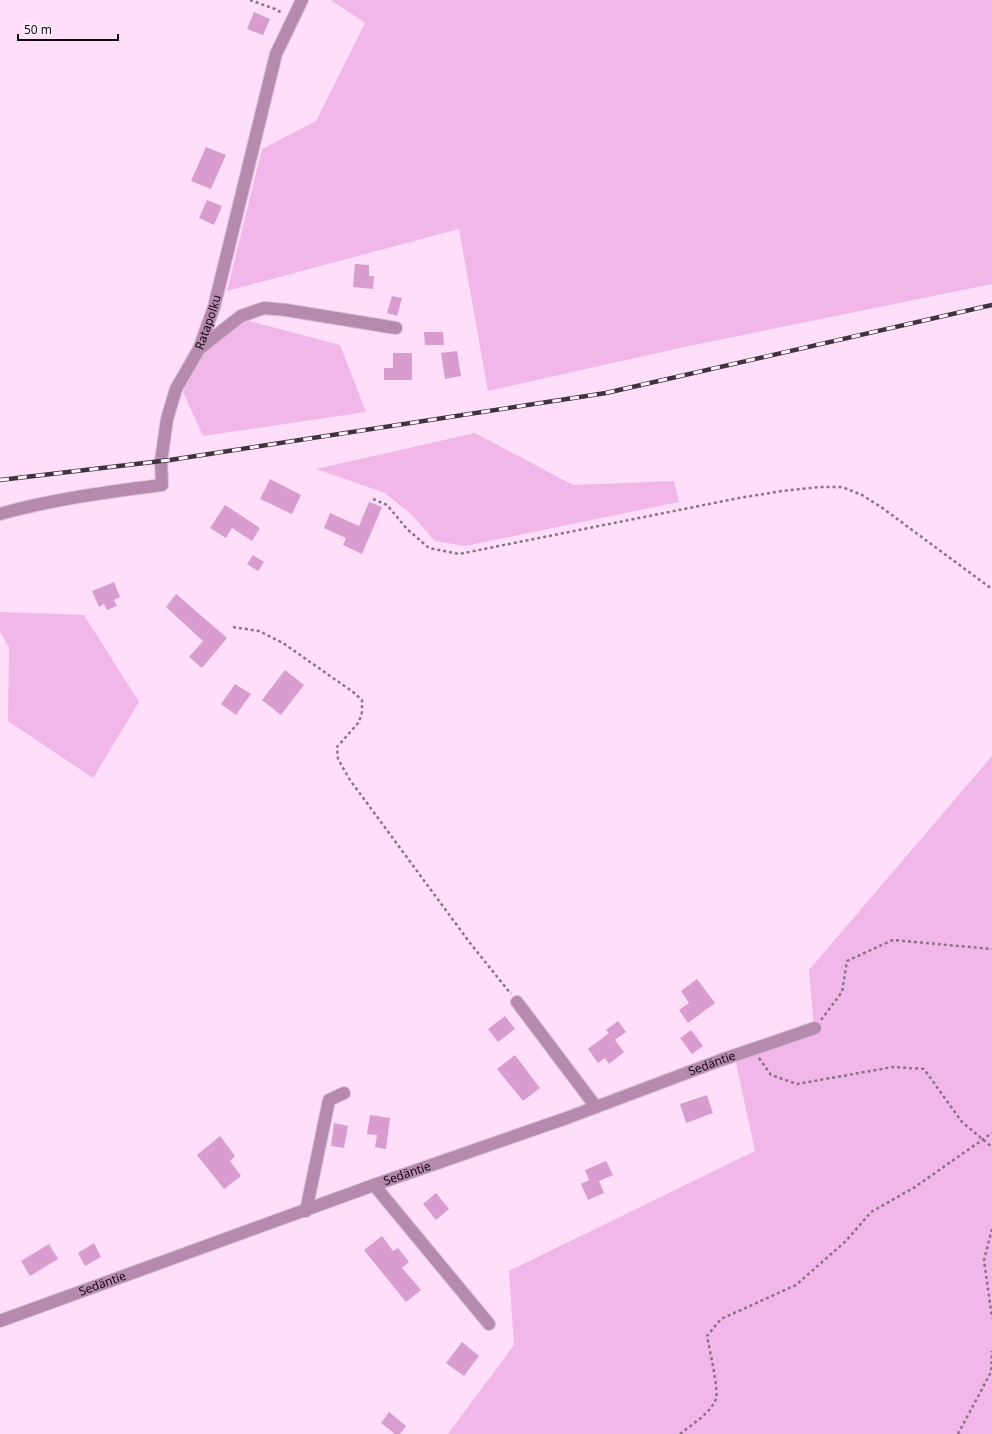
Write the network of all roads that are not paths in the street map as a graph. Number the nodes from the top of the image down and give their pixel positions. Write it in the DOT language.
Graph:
graph roads {
  1 [pos="302,0"];
  2 [pos="396,328"];
  3 [pos="199,348"];
  4 [pos="0,514"];
  5 [pos="517,1002"];
  6 [pos="814,1028"];
  7 [pos="344,1093"];
  8 [pos="596,1107"];
  9 [pos="374,1185"];
  10 [pos="306,1211"];
  11 [pos="0,1321"];
  12 [pos="489,1324"];
  1 -- 3 [label="street, Ratapolku"];
  2 -- 3 [label="street"];
  3 -- 4 [label="street, Ratapolku"];
  5 -- 8 [label="street"];
  6 -- 8 [label="street, Sedäntie"];
  7 -- 10 [label="street"];
  8 -- 9 [label="street, Sedäntie"];
  9 -- 10 [label="street, Sedäntie"];
  9 -- 12 [label="street"];
  10 -- 11 [label="street, Sedäntie"];
}
